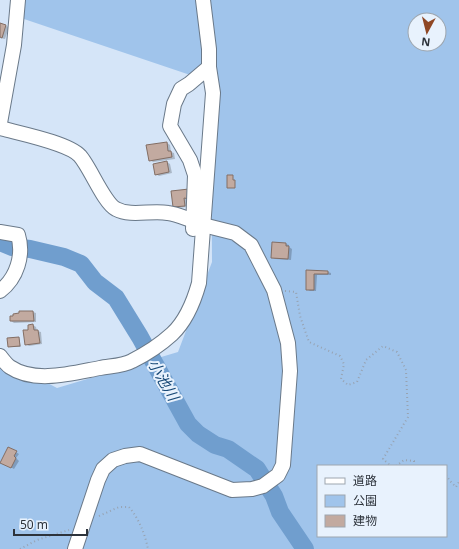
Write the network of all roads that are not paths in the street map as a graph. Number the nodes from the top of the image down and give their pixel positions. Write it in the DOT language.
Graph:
graph roads {
  1 [pos="18,0"];
  2 [pos="203,0"];
  3 [pos="209,67"];
  4 [pos="0,123"];
  5 [pos="0,128"];
  6 [pos="198,223"];
  7 [pos="0,232"];
  8 [pos="0,291"];
  9 [pos="0,356"];
  10 [pos="5,368"];
  11 [pos="75,549"];
  1 -- 4 [label="street"];
  2 -- 3 [label="street"];
  3 -- 6 [label="street"];
  3 -- 6 [label="street"];
  5 -- 6 [label="street"];
  6 -- 10 [label="street"];
  6 -- 11 [label="street"];
  7 -- 8 [label="street"];
  9 -- 10 [label="street"];
}
